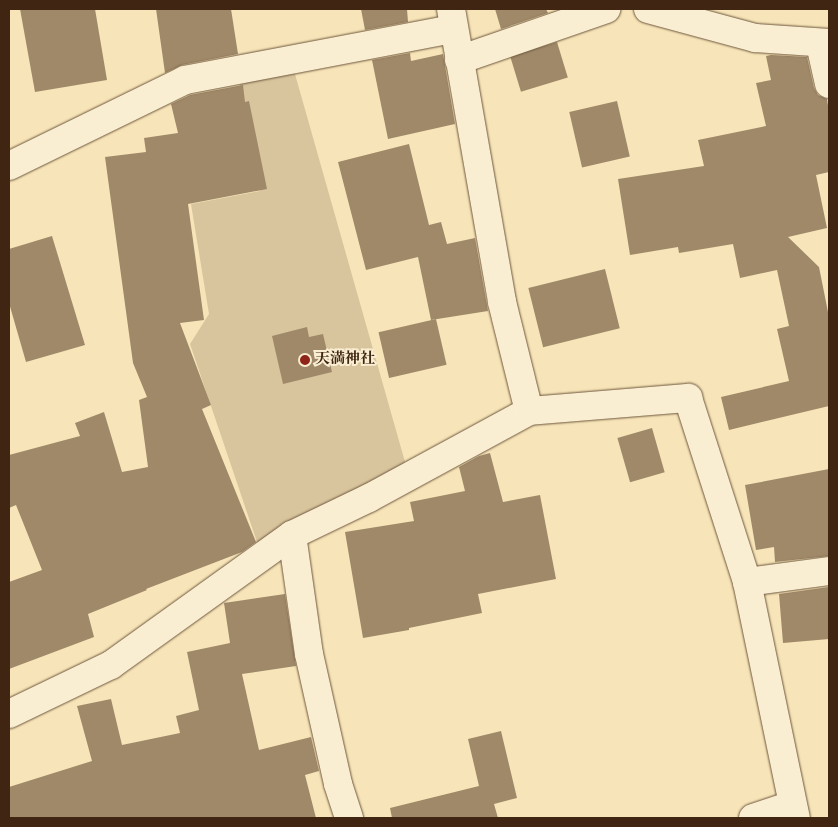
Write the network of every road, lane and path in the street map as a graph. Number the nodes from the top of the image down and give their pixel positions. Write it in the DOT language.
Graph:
graph roads {
  1 [pos="606,9"];
  2 [pos="648,9"];
  3 [pos="452,19"];
  4 [pos="825,44"];
  5 [pos="459,60"];
  6 [pos="829,84"];
  7 [pos="9,166"];
  8 [pos="529,411"];
  9 [pos="292,535"];
  10 [pos="829,571"];
  11 [pos="747,582"];
  12 [pos="9,714"];
  13 [pos="794,812"];
  14 [pos="349,818"];
  15 [pos="753,818"];
  1 -- 5 [label="street"];
  2 -- 4 [label="street"];
  3 -- 5 [label="street"];
  3 -- 7 [label="street"];
  4 -- 6 [label="street"];
  5 -- 8 [label="street"];
  8 -- 9 [label="street"];
  8 -- 11 [label="street"];
  9 -- 12 [label="street"];
  9 -- 14 [label="street"];
  10 -- 11 [label="street"];
  11 -- 13 [label="street"];
  13 -- 15 [label="street"];
}
